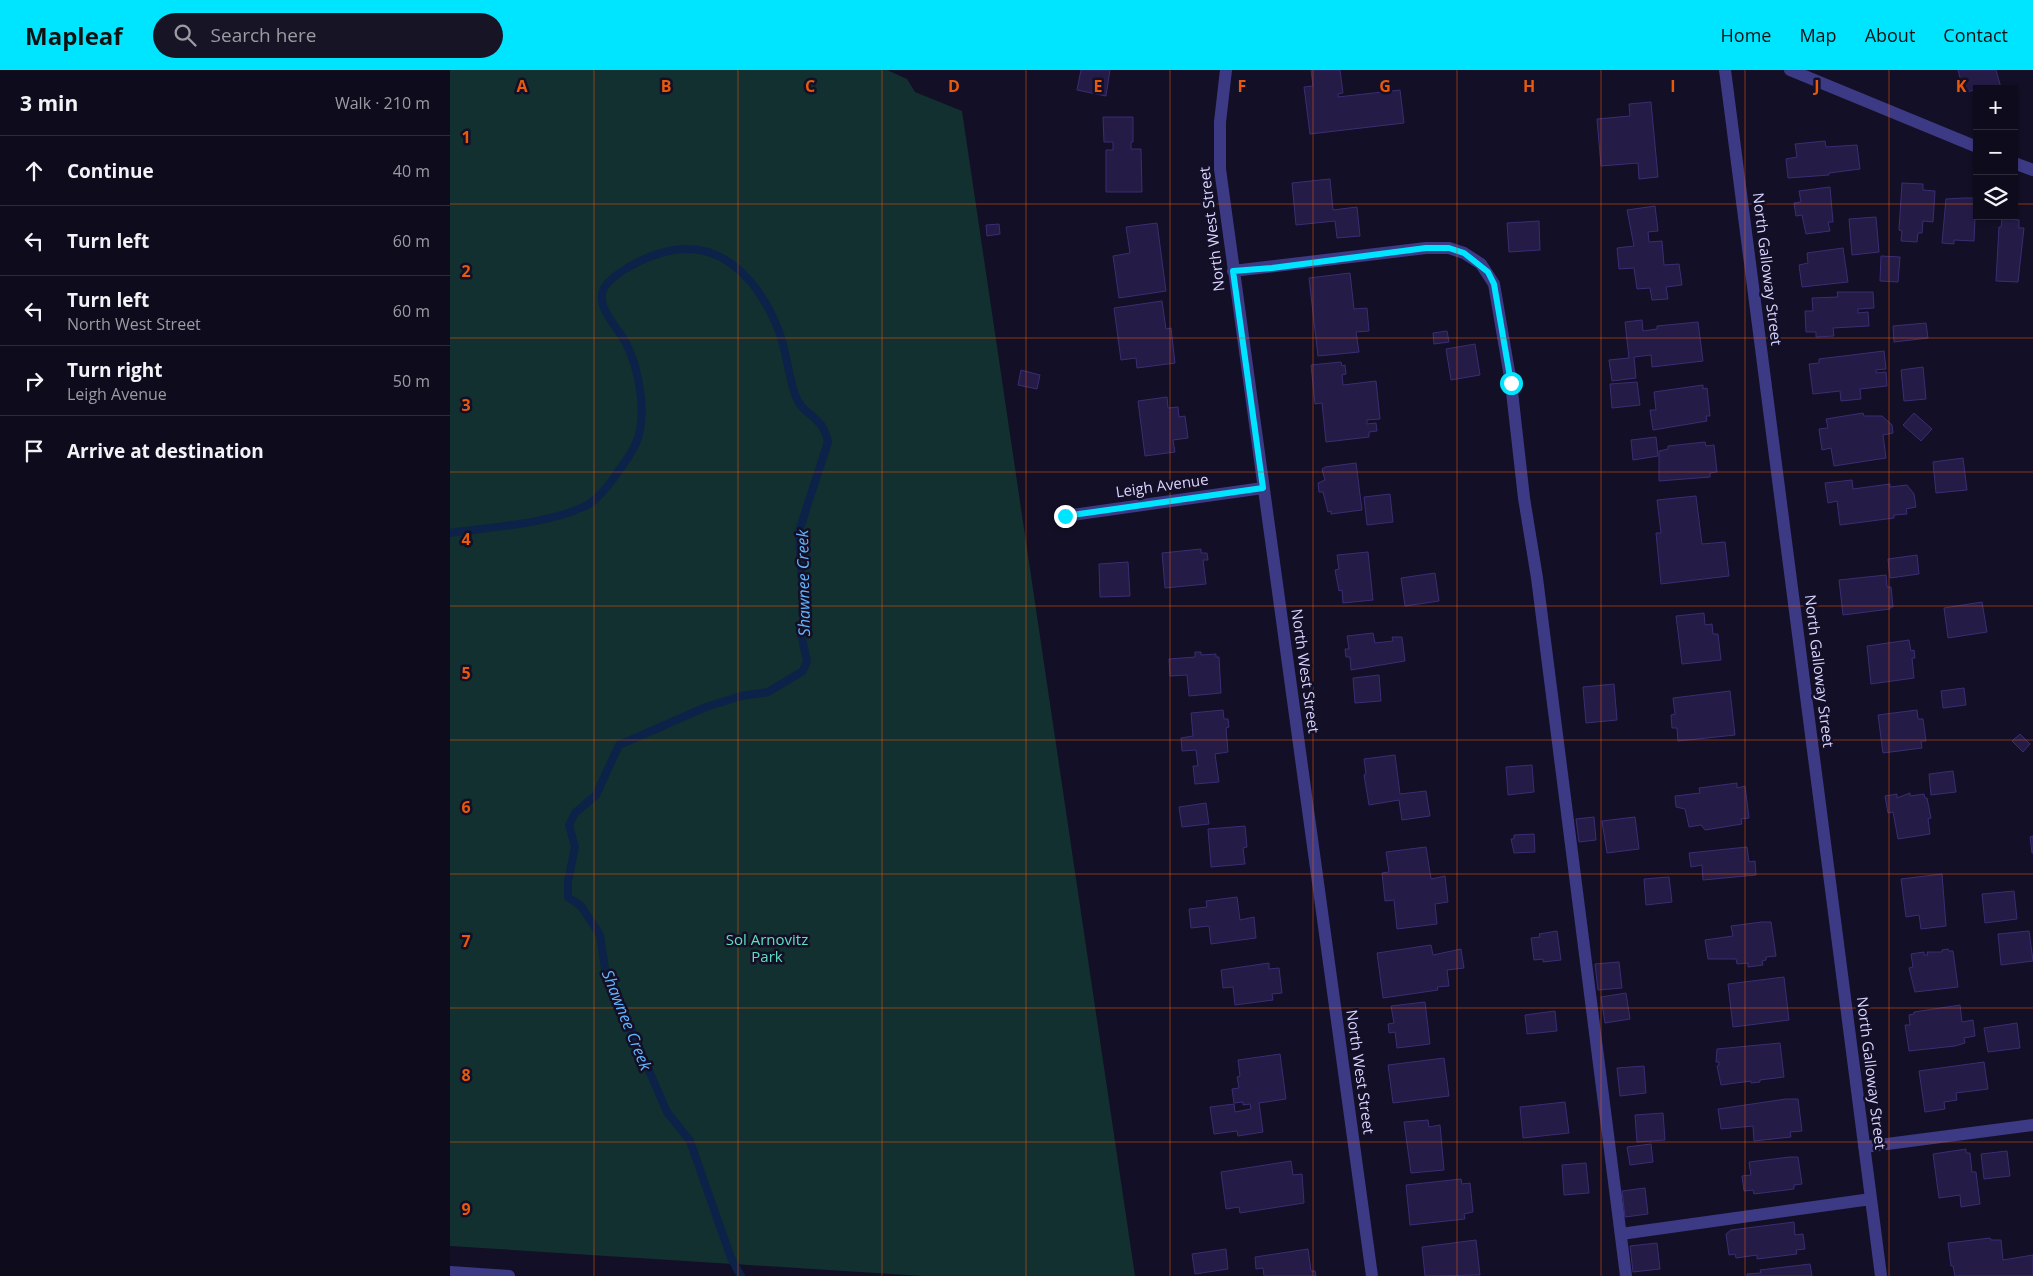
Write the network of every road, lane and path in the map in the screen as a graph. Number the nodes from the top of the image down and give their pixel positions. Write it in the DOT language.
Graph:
graph roads {
  1 [pos="1226,70"];
  2 [pos="1725,70"];
  3 [pos="1790,70"];
  4 [pos="1973,145"];
  5 [pos="2018,164"];
  6 [pos="2033,170"];
  7 [pos="1233,271"];
  8 [pos="1263,488"];
  9 [pos="1065,516"];
  10 [pos="2033,1125"];
  11 [pos="1864,1147"];
  12 [pos="1871,1200"];
  13 [pos="1621,1234"];
  14 [pos="450,1272"];
  15 [pos="509,1276"];
  16 [pos="1372,1276"];
  17 [pos="1626,1276"];
  18 [pos="1881,1276"];
  1 -- 7 [label="street, North West Street"];
  2 -- 11 [label="street, North Galloway Street"];
  3 -- 4 [label="street"];
  5 -- 6 [label="street"];
  7 -- 8 [label="street, North West Street"];
  7 -- 13 [label="street"];
  8 -- 9 [label="street, Leigh Avenue"];
  8 -- 16 [label="street, North West Street"];
  10 -- 11 [label="street"];
  11 -- 12 [label="street, North Galloway Street"];
  12 -- 13 [label="street"];
  12 -- 18 [label="street, North Galloway Street"];
  13 -- 17 [label="street"];
  14 -- 15 [label="street"];
}
